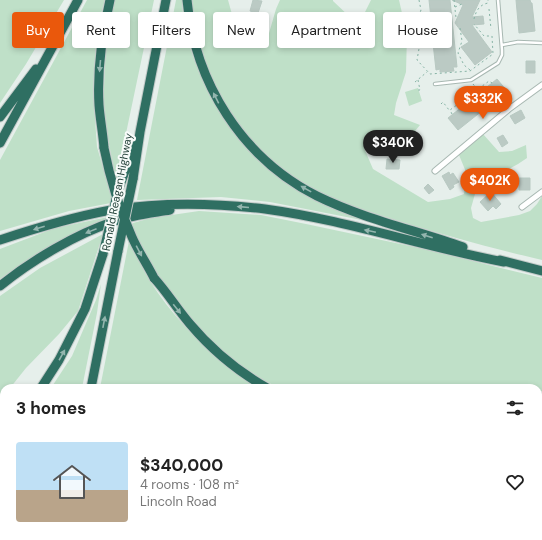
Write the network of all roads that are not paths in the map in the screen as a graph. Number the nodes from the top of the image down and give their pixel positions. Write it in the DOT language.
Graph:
graph roads {
  1 [pos="78,0"];
  2 [pos="110,0"];
  3 [pos="166,0"];
  4 [pos="187,0"];
  5 [pos="498,0"];
  6 [pos="542,43"];
  7 [pos="502,45"];
  8 [pos="50,52"];
  9 [pos="435,84"];
  10 [pos="542,85"];
  11 [pos="0,117"];
  12 [pos="140,132"];
  13 [pos="0,143"];
  14 [pos="435,171"];
  15 [pos="542,192"];
  16 [pos="197,205"];
  17 [pos="522,207"];
  18 [pos="0,240"];
  19 [pos="504,262"];
  20 [pos="542,271"];
  21 [pos="0,286"];
  22 [pos="44,384"];
  23 [pos="92,384"];
  24 [pos="260,384"];
  1 -- 8 [label="highway"];
  2 -- 24 [label="highway, one-way, bridge"];
  3 -- 12 [label="highway, Ronald Reagan Highway"];
  19 -- 4 [label="highway, one-way"];
  5 -- 7 [label="lane"];
  6 -- 7 [label="lane"];
  7 -- 9 [label="lane"];
  8 -- 11 [label="highway"];
  8 -- 13 [label="highway"];
  10 -- 14 [label="street"];
  22 -- 12 [label="highway, one-way, bridge"];
  23 -- 12 [label="highway, Ronald Reagan Highway, one-way, bridge"];
  15 -- 17 [label="street"];
  16 -- 18 [label="highway, one-way"];
  19 -- 16 [label="highway, one-way"];
  16 -- 21 [label="highway, one-way"];
  19 -- 20 [label="highway"];
}
